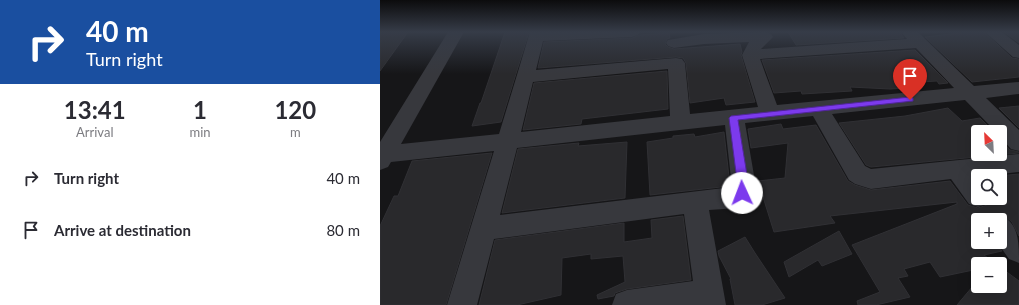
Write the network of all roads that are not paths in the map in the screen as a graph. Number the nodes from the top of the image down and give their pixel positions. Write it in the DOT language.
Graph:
graph roads {
  1 [pos="447,46"];
  2 [pos="535,46"];
  3 [pos="679,46"];
  4 [pos="754,46"];
  5 [pos="830,46"];
  6 [pos="924,46"];
  7 [pos="750,55"];
  8 [pos="676,63"];
  9 [pos="526,77"];
  10 [pos="1019,88"];
  11 [pos="970,93"];
  12 [pos="819,109"];
  13 [pos="770,114"];
  14 [pos="734,118"];
  15 [pos="680,122"];
  16 [pos="507,141"];
  17 [pos="1019,143"];
  18 [pos="381,157"];
  19 [pos="1019,164"];
  20 [pos="958,171"];
  21 [pos="971,189"];
  22 [pos="695,202"];
  23 [pos="984,205"];
  24 [pos="990,213"];
  25 [pos="483,229"];
  26 [pos="1007,235"];
  27 [pos="1019,250"];
  28 [pos="710,300"];
  29 [pos="462,305"];
  30 [pos="627,305"];
  1 -- 18 [label="street"];
  2 -- 9 [label="street"];
  3 -- 8 [label="street"];
  4 -- 7 [label="street"];
  5 -- 7 [label="street"];
  6 -- 11 [label="street"];
  7 -- 13 [label="street"];
  8 -- 9 [label="street"];
  8 -- 15 [label="street"];
  9 -- 16 [label="street"];
  10 -- 11 [label="street"];
  11 -- 12 [label="street"];
  11 -- 17 [label="street"];
  12 -- 13 [label="street"];
  12 -- 20 [label="street"];
  13 -- 14 [label="street"];
  14 -- 15 [label="street"];
  14 -- 22 [label="street"];
  15 -- 16 [label="street"];
  16 -- 18 [label="street"];
  16 -- 25 [label="street"];
  19 -- 20 [label="street"];
  20 -- 21 [label="street"];
  22 -- 25 [label="street"];
  22 -- 28 [label="street"];
  23 -- 24 [label="street"];
  25 -- 29 [label="street"];
  26 -- 27 [label="street"];
  28 -- 30 [label="street"];
}
